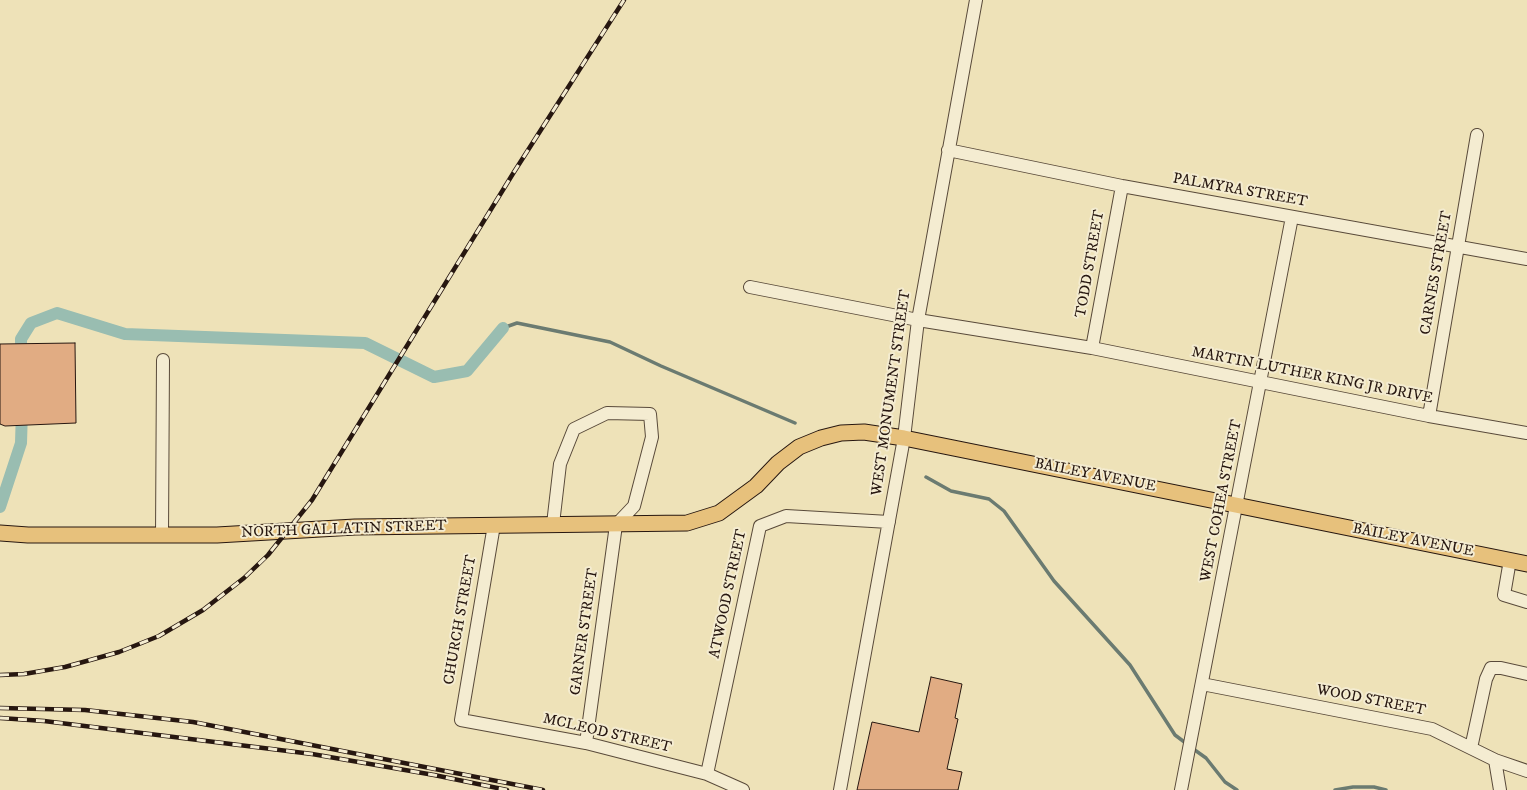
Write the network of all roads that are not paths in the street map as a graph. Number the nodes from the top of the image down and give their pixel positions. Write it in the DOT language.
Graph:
graph roads {
  1 [pos="976,0"];
  2 [pos="1476,135"];
  3 [pos="948,150"];
  4 [pos="1122,186"];
  5 [pos="1292,217"];
  6 [pos="1458,247"];
  7 [pos="1527,259"];
  8 [pos="750,287"];
  9 [pos="918,320"];
  10 [pos="1092,348"];
  11 [pos="163,360"];
  12 [pos="1261,382"];
  13 [pos="1429,416"];
  14 [pos="1527,433"];
  15 [pos="904,438"];
  16 [pos="1237,505"];
  17 [pos="889,522"];
  18 [pos="687,523"];
  19 [pos="553,524"];
  20 [pos="494,525"];
  21 [pos="616,525"];
  22 [pos="0,533"];
  23 [pos="162,535"];
  24 [pos="1510,560"];
  25 [pos="1527,564"];
  26 [pos="1527,602"];
  27 [pos="1527,674"];
  28 [pos="1202,684"];
  29 [pos="461,720"];
  30 [pos="586,743"];
  31 [pos="1471,748"];
  32 [pos="1495,760"];
  33 [pos="1527,771"];
  34 [pos="707,774"];
  35 [pos="743,790"];
  36 [pos="840,790"];
  37 [pos="1181,790"];
  38 [pos="1500,790"];
  1 -- 3 [label="street, WEST MONUMENT STREET"];
  2 -- 6 [label="street, CARNES STREET"];
  3 -- 4 [label="street, PALMYRA STREET"];
  3 -- 9 [label="street, WEST MONUMENT STREET"];
  4 -- 5 [label="street, PALMYRA STREET"];
  4 -- 10 [label="street, TODD STREET"];
  5 -- 6 [label="street, PALMYRA STREET"];
  5 -- 12 [label="street, WEST COHEA STREET"];
  6 -- 7 [label="street, PALMYRA STREET"];
  6 -- 13 [label="street, CARNES STREET"];
  8 -- 9 [label="street, MARTIN LUTHER KING JR DRIVE"];
  9 -- 10 [label="street, MARTIN LUTHER KING JR DRIVE"];
  9 -- 15 [label="street, WEST MONUMENT STREET"];
  10 -- 12 [label="street, MARTIN LUTHER KING JR DRIVE"];
  11 -- 23 [label="street"];
  12 -- 13 [label="street, MARTIN LUTHER KING JR DRIVE"];
  12 -- 16 [label="street, WEST COHEA STREET"];
  13 -- 14 [label="street, MARTIN LUTHER KING JR DRIVE"];
  15 -- 16 [label="main road, BAILEY AVENUE"];
  15 -- 17 [label="street, WEST MONUMENT STREET"];
  15 -- 18 [label="main road, BAILEY AVENUE"];
  16 -- 24 [label="main road, BAILEY AVENUE"];
  16 -- 28 [label="street, WEST COHEA STREET"];
  17 -- 34 [label="street, ATWOOD STREET"];
  17 -- 36 [label="street, WEST MONUMENT STREET"];
  18 -- 21 [label="main road, NORTH GALLATIN STREET"];
  19 -- 20 [label="main road, NORTH GALLATIN STREET"];
  19 -- 21 [label="main road, NORTH GALLATIN STREET"];
  19 -- 21 [label="street"];
  20 -- 23 [label="main road, NORTH GALLATIN STREET"];
  20 -- 29 [label="street, CHURCH STREET"];
  21 -- 30 [label="street, GARNER STREET"];
  22 -- 23 [label="main road, NORTH GALLATIN STREET"];
  24 -- 25 [label="main road, BAILEY AVENUE"];
  24 -- 26 [label="street"];
  27 -- 31 [label="street"];
  28 -- 31 [label="street, WOOD STREET"];
  28 -- 37 [label="street, WEST COHEA STREET"];
  29 -- 30 [label="street, MCLEOD STREET"];
  30 -- 34 [label="street, MCLEOD STREET"];
  31 -- 32 [label="street, WOOD STREET"];
  32 -- 33 [label="street, WOOD STREET"];
  32 -- 38 [label="street"];
  34 -- 35 [label="street, MCLEOD STREET"];
}
